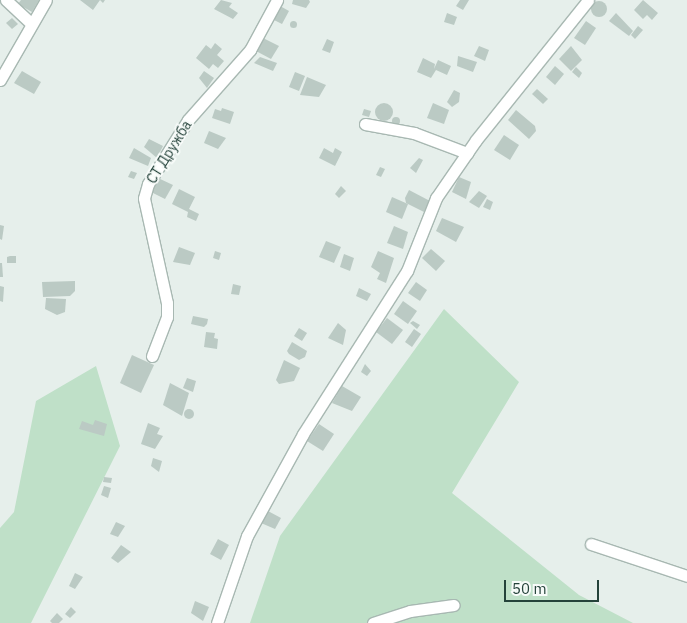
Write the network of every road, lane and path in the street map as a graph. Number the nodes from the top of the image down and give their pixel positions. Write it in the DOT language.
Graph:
graph roads {
  1 [pos="6,0"];
  2 [pos="46,0"];
  3 [pos="277,0"];
  4 [pos="588,0"];
  5 [pos="32,24"];
  6 [pos="0,80"];
  7 [pos="365,124"];
  8 [pos="467,153"];
  9 [pos="152,356"];
  10 [pos="591,544"];
  11 [pos="687,576"];
  12 [pos="454,605"];
  13 [pos="217,623"];
  14 [pos="373,623"];
  1 -- 5 [label="street"];
  2 -- 5 [label="street"];
  3 -- 9 [label="street, СТ Дружба"];
  4 -- 8 [label="street"];
  5 -- 6 [label="street"];
  7 -- 8 [label="street"];
  8 -- 13 [label="street"];
  10 -- 11 [label="street"];
  12 -- 14 [label="street"];
}
